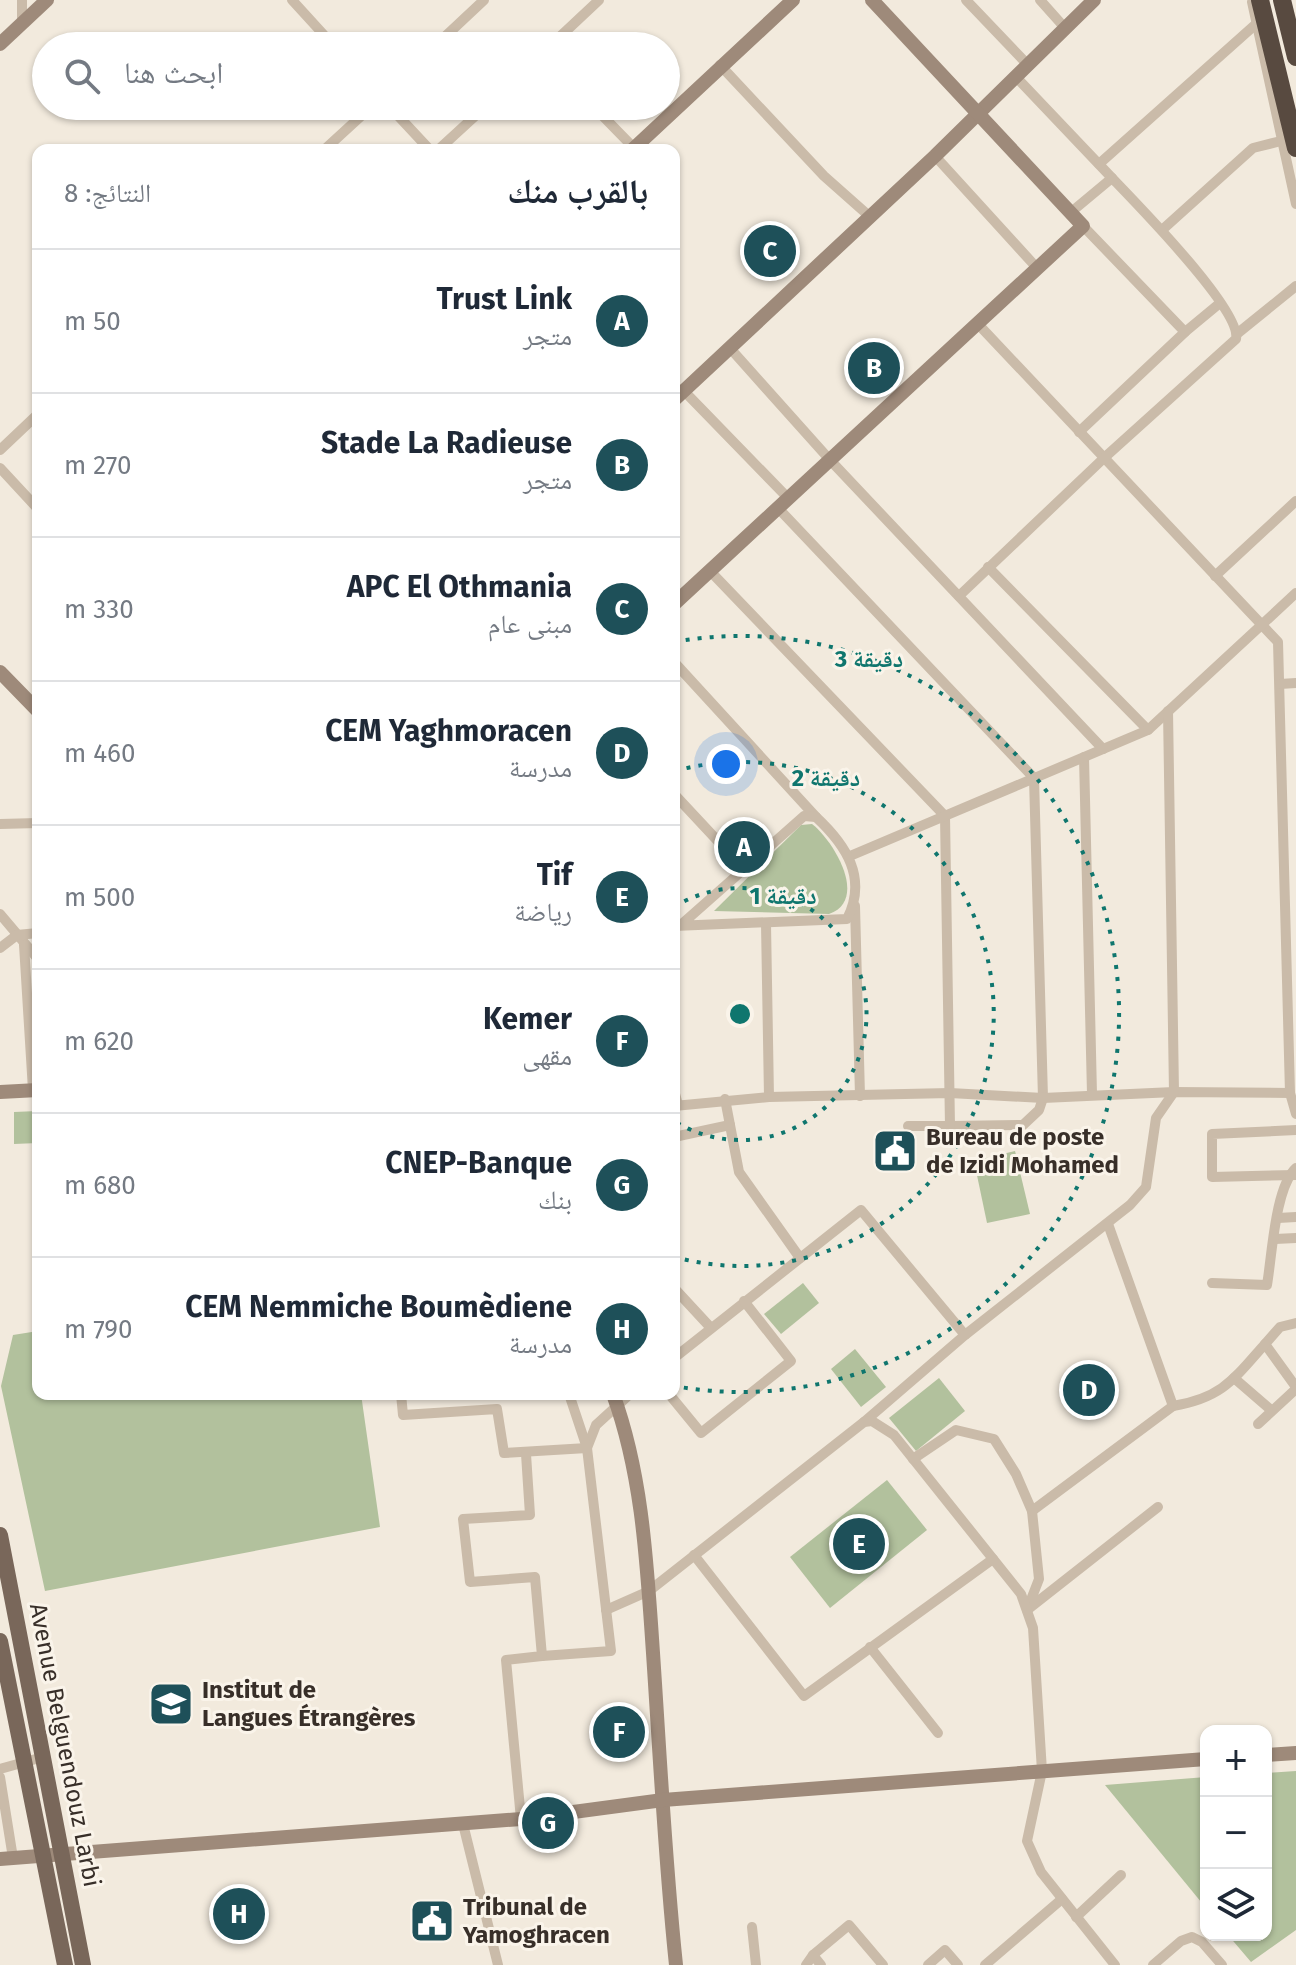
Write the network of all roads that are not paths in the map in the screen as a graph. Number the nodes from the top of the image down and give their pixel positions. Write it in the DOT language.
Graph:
graph roads {
  1 [pos="22,0"];
  2 [pos="47,0"];
  3 [pos="292,0"];
  4 [pos="484,0"];
  5 [pos="599,0"];
  6 [pos="793,0"];
  7 [pos="872,0"];
  8 [pos="966,0"];
  9 [pos="1040,0"];
  10 [pos="1094,0"];
  11 [pos="1252,0"];
  12 [pos="1260,0"];
  13 [pos="1282,0"];
  14 [pos="22,24"];
  15 [pos="1256,24"];
  16 [pos="1065,28"];
  17 [pos="321,32"];
  18 [pos="450,32"];
  19 [pos="565,32"];
  20 [pos="0,44"];
  21 [pos="1296,57"];
  22 [pos="720,65"];
  23 [pos="1028,65"];
  24 [pos="1016,77"];
  25 [pos="680,104"];
  26 [pos="976,115"];
  27 [pos="357,120"];
  28 [pos="402,120"];
  29 [pos="471,120"];
  30 [pos="606,120"];
  31 [pos="663,120"];
  32 [pos="331,144"];
  33 [pos="424,144"];
  34 [pos="445,144"];
  35 [pos="628,144"];
  36 [pos="638,144"];
  37 [pos="1289,144"];
  38 [pos="935,156"];
  39 [pos="1099,164"];
  40 [pos="1112,178"];
  41 [pos="1296,204"];
  42 [pos="1070,213"];
  43 [pos="868,215"];
  44 [pos="1083,226"];
  45 [pos="1162,230"];
  46 [pos="1037,268"];
  47 [pos="1296,286"];
  48 [pos="1220,303"];
  49 [pos="977,323"];
  50 [pos="1185,332"];
  51 [pos="1238,333"];
  52 [pos="729,347"];
  53 [pos="680,395"];
  54 [pos="680,397"];
  55 [pos="32,420"];
  56 [pos="1079,432"];
  57 [pos="0,450"];
  58 [pos="1104,458"];
  59 [pos="830,460"];
  60 [pos="0,468"];
  61 [pos="1296,501"];
  62 [pos="32,503"];
  63 [pos="782,503"];
  64 [pos="988,567"];
  65 [pos="710,571"];
  66 [pos="1215,576"];
  67 [pos="1296,593"];
  68 [pos="959,596"];
  69 [pos="680,598"];
  70 [pos="1262,625"];
  71 [pos="680,669"];
  72 [pos="0,672"];
  73 [pos="1296,683"];
  74 [pos="1280,684"];
  75 [pos="32,703"];
  76 [pos="1168,711"];
  77 [pos="1148,730"];
  78 [pos="1103,749"];
  79 [pos="1084,757"];
  80 [pos="1034,778"];
  81 [pos="680,800"];
  82 [pos="1290,810"];
  83 [pos="945,816"];
  84 [pos="816,817"];
  85 [pos="32,823"];
  86 [pos="0,824"];
  87 [pos="850,856"];
  88 [pos="743,868"];
  89 [pos="1291,892"];
  90 [pos="854,904"];
  91 [pos="0,914"];
  92 [pos="680,923"];
  93 [pos="766,924"];
  94 [pos="680,925"];
  95 [pos="32,934"];
  96 [pos="17,935"];
  97 [pos="24,945"];
  98 [pos="0,948"];
  99 [pos="32,953"];
  100 [pos="1293,978"];
  101 [pos="32,1042"];
  102 [pos="1294,1065"];
  103 [pos="32,1090"];
  104 [pos="0,1092"];
  105 [pos="1174,1092"];
  106 [pos="950,1093"];
  107 [pos="1290,1093"];
  108 [pos="1092,1094"];
  109 [pos="860,1096"];
  110 [pos="769,1097"];
  111 [pos="1043,1098"];
  112 [pos="725,1099"];
  113 [pos="680,1105"];
  114 [pos="1296,1114"];
  115 [pos="730,1125"];
  116 [pos="908,1126"];
  117 [pos="950,1126"];
  118 [pos="1296,1130"];
  119 [pos="680,1136"];
  120 [pos="1293,1173"];
  121 [pos="1296,1217"];
  122 [pos="1278,1218"];
  123 [pos="1108,1224"];
  124 [pos="1296,1238"];
  125 [pos="1275,1239"];
  126 [pos="800,1258"];
  127 [pos="1212,1283"];
  128 [pos="680,1294"];
  129 [pos="744,1301"];
  130 [pos="1296,1323"];
  131 [pos="711,1328"];
  132 [pos="965,1335"];
  133 [pos="1265,1344"];
  134 [pos="680,1353"];
  135 [pos="1234,1378"];
  136 [pos="1296,1388"];
  137 [pos="402,1400"];
  138 [pos="571,1400"];
  139 [pos="614,1400"];
  140 [pos="615,1400"];
  141 [pos="674,1400"];
  142 [pos="1173,1406"];
  143 [pos="1271,1410"];
  144 [pos="864,1422"];
  145 [pos="1258,1424"];
  146 [pos="587,1448"];
  147 [pos="526,1454"];
  148 [pos="913,1459"];
  149 [pos="1158,1507"];
  150 [pos="1032,1511"];
  151 [pos="0,1535"];
  152 [pos="694,1555"];
  153 [pos="993,1559"];
  154 [pos="649,1591"];
  155 [pos="606,1610"];
  156 [pos="1027,1610"];
  157 [pos="0,1641"];
  158 [pos="870,1647"];
  159 [pos="542,1656"];
  160 [pos="938,1733"];
  161 [pos="1296,1753"];
  162 [pos="1272,1755"];
  163 [pos="43,1757"];
  164 [pos="1200,1759"];
  165 [pos="24,1762"];
  166 [pos="0,1769"];
  167 [pos="1042,1771"];
  168 [pos="0,1777"];
  169 [pos="663,1800"];
  170 [pos="521,1819"];
  171 [pos="463,1824"];
  172 [pos="61,1854"];
  173 [pos="43,1855"];
  174 [pos="6,1858"];
  175 [pos="1121,1875"];
  176 [pos="1062,1899"];
  177 [pos="1076,1917"];
  178 [pos="752,1927"];
  179 [pos="813,1955"];
  180 [pos="65,1965"];
  181 [pos="83,1965"];
  182 [pos="498,1965"];
  183 [pos="676,1965"];
  184 [pos="756,1965"];
  185 [pos="806,1965"];
  186 [pos="821,1965"];
  187 [pos="883,1965"];
  188 [pos="928,1965"];
  189 [pos="958,1965"];
  190 [pos="985,1965"];
  191 [pos="1115,1965"];
  192 [pos="1153,1965"];
  193 [pos="1222,1965"];
  1 -- 14 [label="street"];
  2 -- 14 [label="street"];
  3 -- 17 [label="street"];
  4 -- 18 [label="street"];
  5 -- 19 [label="street"];
  6 -- 22 [label="street"];
  7 -- 26 [label="street"];
  8 -- 23 [label="street"];
  9 -- 16 [label="street"];
  10 -- 16 [label="street"];
  11 -- 15 [label="street"];
  12 -- 37 [label="highway"];
  13 -- 21 [label="highway"];
  14 -- 20 [label="street"];
  15 -- 37 [label="street"];
  15 -- 39 [label="street"];
  16 -- 23 [label="street"];
  22 -- 25 [label="street"];
  22 -- 43 [label="street"];
  23 -- 24 [label="street"];
  24 -- 26 [label="street"];
  24 -- 39 [label="street"];
  26 -- 38 [label="street"];
  26 -- 42 [label="street"];
  27 -- 32 [label="street"];
  28 -- 33 [label="street"];
  29 -- 34 [label="street"];
  30 -- 35 [label="street"];
  31 -- 36 [label="street"];
  37 -- 41 [label="street"];
  37 -- 45 [label="street"];
  38 -- 43 [label="street"];
  38 -- 46 [label="street"];
  39 -- 40 [label="street"];
  40 -- 42 [label="street"];
  40 -- 45 [label="street"];
  42 -- 44 [label="street"];
  43 -- 52 [label="street"];
  44 -- 46 [label="street"];
  44 -- 50 [label="street"];
  45 -- 48 [label="street"];
  46 -- 49 [label="street"];
  47 -- 51 [label="street"];
  48 -- 50 [label="street"];
  48 -- 51 [label="street"];
  49 -- 56 [label="street"];
  49 -- 59 [label="street"];
  50 -- 56 [label="street"];
  51 -- 58 [label="street"];
  52 -- 53 [label="street"];
  52 -- 59 [label="street"];
  54 -- 63 [label="street"];
  55 -- 57 [label="street"];
  56 -- 58 [label="street"];
  58 -- 64 [label="street"];
  58 -- 66 [label="street"];
  59 -- 63 [label="street"];
  59 -- 68 [label="street"];
  60 -- 62 [label="street"];
  61 -- 66 [label="street"];
  63 -- 65 [label="street"];
  63 -- 80 [label="street"];
  64 -- 68 [label="street"];
  64 -- 77 [label="street"];
  65 -- 69 [label="street"];
  65 -- 83 [label="street"];
  66 -- 70 [label="street"];
  67 -- 70 [label="street"];
  68 -- 78 [label="street"];
  70 -- 74 [label="street"];
  70 -- 76 [label="street"];
  71 -- 84 [label="street"];
  72 -- 75 [label="street"];
  73 -- 74 [label="street"];
  74 -- 82 [label="street"];
  76 -- 77 [label="street"];
  76 -- 105 [label="street"];
  77 -- 78 [label="street"];
  78 -- 79 [label="street"];
  79 -- 80 [label="street"];
  79 -- 108 [label="street"];
  80 -- 83 [label="street"];
  80 -- 111 [label="street"];
  81 -- 88 [label="street"];
  82 -- 89 [label="street"];
  83 -- 87 [label="street"];
  83 -- 106 [label="street"];
  84 -- 87 [label="street"];
  84 -- 88 [label="street"];
  85 -- 86 [label="street"];
  87 -- 90 [label="street"];
  88 -- 92 [label="street"];
  89 -- 100 [label="street"];
  90 -- 93 [label="street"];
  90 -- 109 [label="street"];
  91 -- 96 [label="street"];
  93 -- 94 [label="street"];
  93 -- 110 [label="street"];
  95 -- 96 [label="street"];
  96 -- 97 [label="street"];
  96 -- 98 [label="street"];
  97 -- 99 [label="street"];
  97 -- 101 [label="street"];
  100 -- 102 [label="street"];
  102 -- 107 [label="street"];
  103 -- 104 [label="street"];
  105 -- 107 [label="street"];
  105 -- 108 [label="street"];
  105 -- 123 [label="street"];
  106 -- 109 [label="street"];
  106 -- 111 [label="street"];
  106 -- 117 [label="street"];
  107 -- 114 [label="street"];
  108 -- 111 [label="street"];
  109 -- 110 [label="street"];
  110 -- 112 [label="street"];
  111 -- 117 [label="street"];
  112 -- 113 [label="street"];
  112 -- 115 [label="street"];
  115 -- 119 [label="street"];
  115 -- 126 [label="street"];
  116 -- 117 [label="street"];
  118 -- 120 [label="street"];
  120 -- 122 [label="street"];
  121 -- 122 [label="street"];
  122 -- 125 [label="street"];
  123 -- 132 [label="street"];
  123 -- 142 [label="street"];
  124 -- 125 [label="street"];
  125 -- 127 [label="street"];
  126 -- 129 [label="street"];
  126 -- 132 [label="street"];
  128 -- 131 [label="street"];
  129 -- 131 [label="street"];
  129 -- 141 [label="street"];
  130 -- 133 [label="street"];
  131 -- 134 [label="street"];
  132 -- 144 [label="street"];
  133 -- 135 [label="street"];
  133 -- 136 [label="street"];
  135 -- 142 [label="street"];
  135 -- 143 [label="street"];
  136 -- 143 [label="street"];
  137 -- 147 [label="street"];
  138 -- 146 [label="street"];
  139 -- 146 [label="street"];
  140 -- 154 [label="street"];
  142 -- 150 [label="street"];
  143 -- 145 [label="street"];
  144 -- 148 [label="street"];
  144 -- 152 [label="street"];
  146 -- 147 [label="street"];
  146 -- 155 [label="street"];
  147 -- 159 [label="street"];
  148 -- 150 [label="street"];
  148 -- 153 [label="street"];
  149 -- 156 [label="street"];
  150 -- 156 [label="street"];
  151 -- 163 [label="main road, Avenue Belguendouz Larbi"];
  152 -- 154 [label="street"];
  152 -- 158 [label="street"];
  153 -- 156 [label="street"];
  153 -- 158 [label="street"];
  154 -- 155 [label="street"];
  154 -- 169 [label="street"];
  155 -- 159 [label="street"];
  156 -- 167 [label="street"];
  157 -- 165 [label="main road"];
  158 -- 160 [label="street"];
  159 -- 170 [label="street"];
  161 -- 162 [label="street"];
  163 -- 165 [label="street"];
  163 -- 172 [label="main road, Avenue Belguendouz Larbi"];
  164 -- 167 [label="street"];
  165 -- 166 [label="street"];
  165 -- 173 [label="main road"];
  167 -- 169 [label="street"];
  167 -- 176 [label="street"];
  168 -- 174 [label="street"];
  169 -- 170 [label="street"];
  169 -- 183 [label="street"];
  170 -- 171 [label="street"];
  171 -- 172 [label="street"];
  171 -- 182 [label="street"];
  172 -- 173 [label="street"];
  172 -- 181 [label="main road, Avenue Belguendouz Larbi"];
  173 -- 174 [label="street"];
  173 -- 180 [label="main road"];
  175 -- 177 [label="street"];
  176 -- 177 [label="street"];
  176 -- 190 [label="street"];
  177 -- 191 [label="street"];
  178 -- 184 [label="street"];
  179 -- 185 [label="street"];
  179 -- 186 [label="street"];
  179 -- 187 [label="street"];
  188 -- 189 [label="street"];
  192 -- 193 [label="street"];
}
